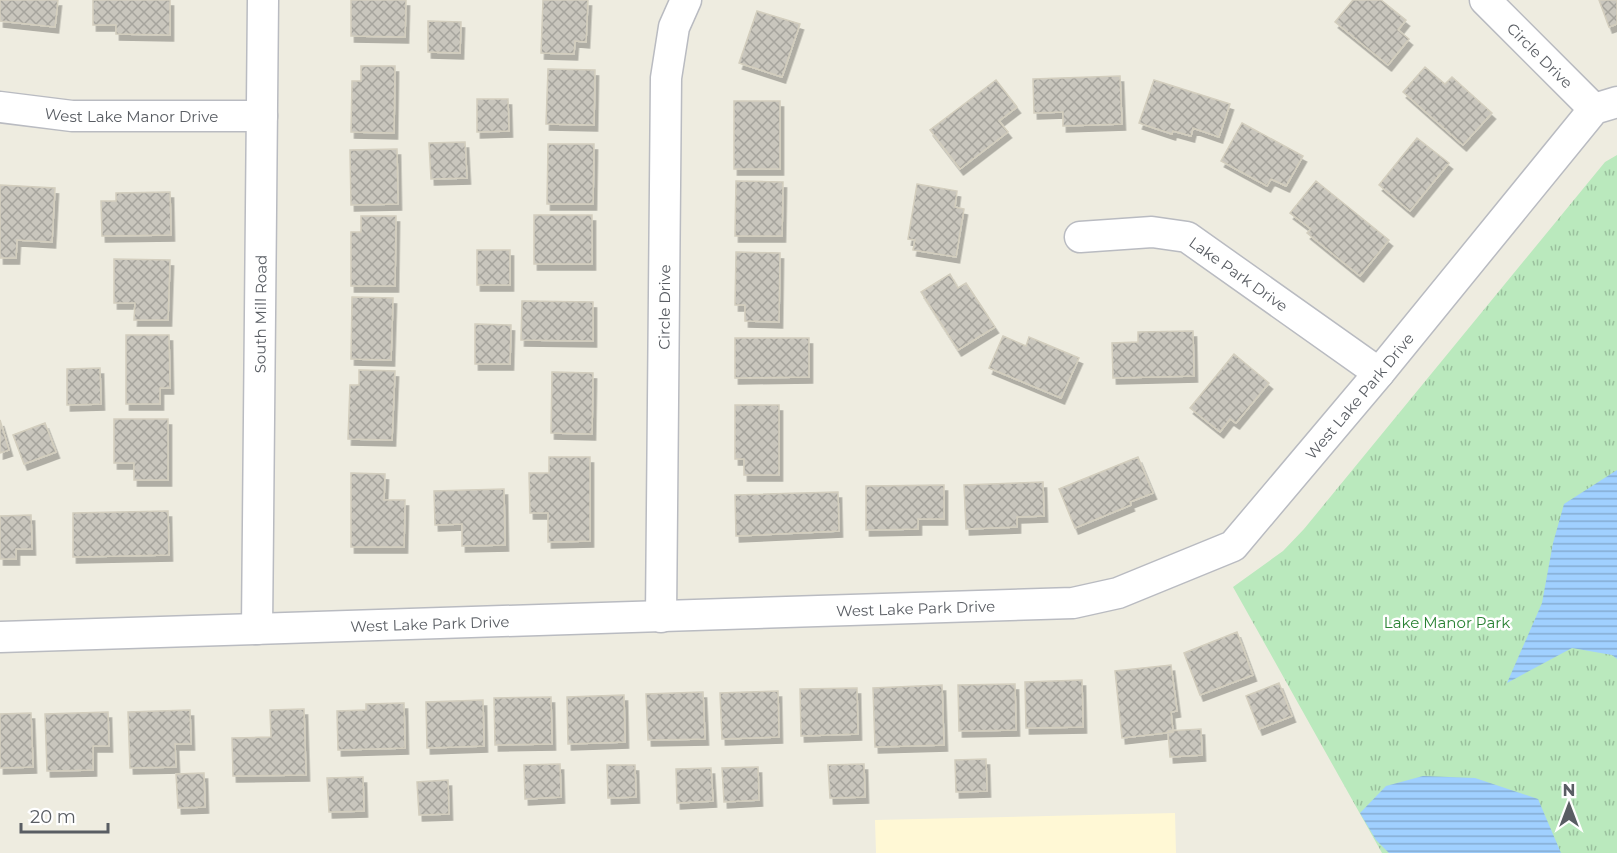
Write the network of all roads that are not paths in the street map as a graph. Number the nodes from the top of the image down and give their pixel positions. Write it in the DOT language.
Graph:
graph roads {
  1 [pos="263,0"];
  2 [pos="686,0"];
  3 [pos="1485,0"];
  4 [pos="1606,106"];
  5 [pos="0,108"];
  6 [pos="262,116"];
  7 [pos="1080,237"];
  8 [pos="1379,373"];
  9 [pos="661,617"];
  10 [pos="257,630"];
  11 [pos="0,637"];
  1 -- 6 [label="street, South Mill Road"];
  2 -- 9 [label="street, Circle Drive"];
  3 -- 4 [label="street, Circle Drive"];
  4 -- 8 [label="street, West Lake Park Drive"];
  5 -- 6 [label="street, West Lake Manor Drive"];
  6 -- 10 [label="street, South Mill Road"];
  7 -- 8 [label="street, Lake Park Drive"];
  8 -- 9 [label="street, West Lake Park Drive"];
  9 -- 10 [label="street, West Lake Park Drive"];
  10 -- 11 [label="street, West Lake Park Drive"];
}
